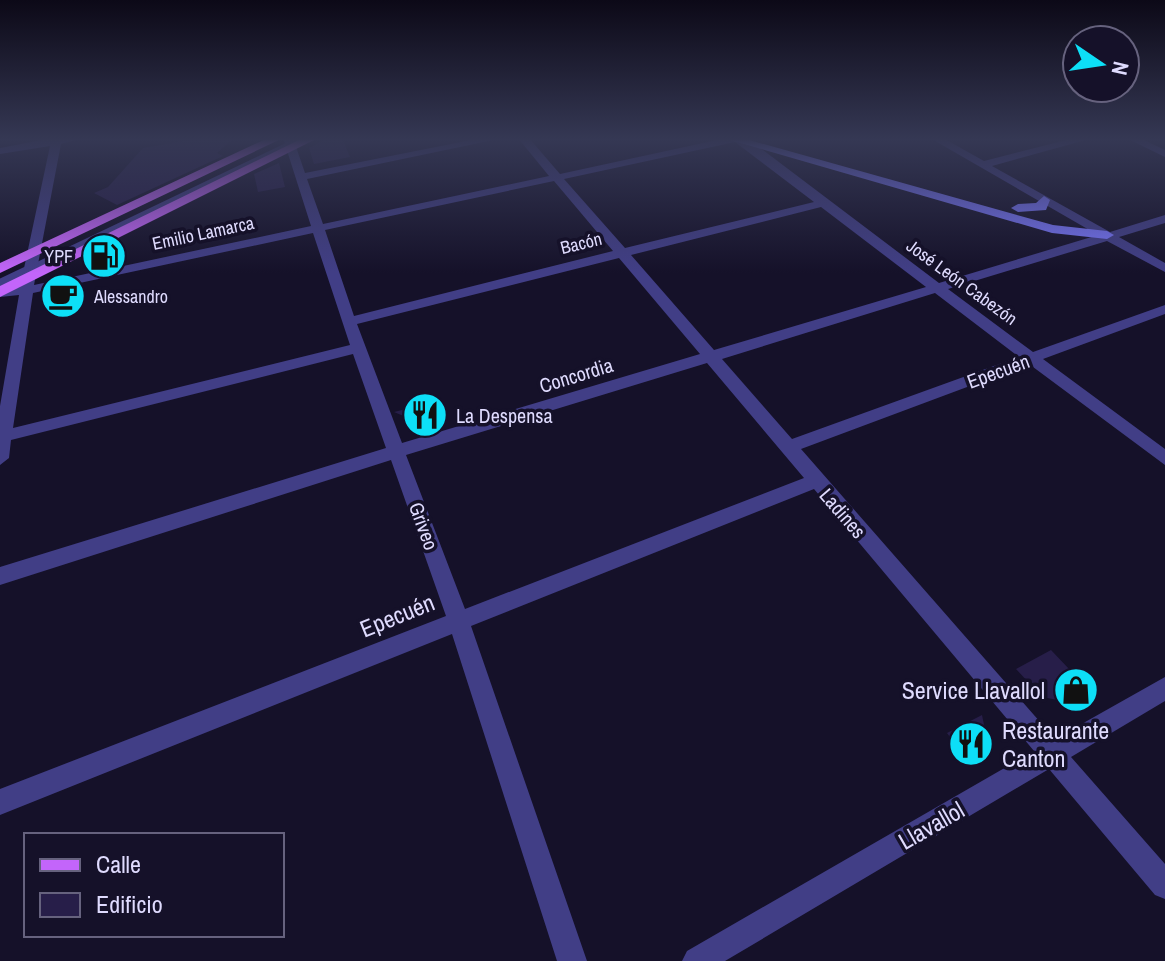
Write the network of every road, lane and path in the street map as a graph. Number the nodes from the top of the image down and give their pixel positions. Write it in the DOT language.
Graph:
graph roads {
  1 [pos="48,183"];
  2 [pos="206,183"];
  3 [pos="206,183"];
  4 [pos="305,183"];
  5 [pos="524,183"];
  6 [pos="562,183"];
  7 [pos="795,183"];
  8 [pos="895,183"];
  9 [pos="910,183"];
  10 [pos="1014,183"];
  11 [pos="1044,200"];
  12 [pos="823,203"];
  13 [pos="1015,214"];
  14 [pos="1165,219"];
  15 [pos="319,227"];
  16 [pos="1107,235"];
  17 [pos="620,253"];
  18 [pos="1165,268"];
  19 [pos="0,269"];
  20 [pos="31,270"];
  21 [pos="0,276"];
  22 [pos="0,283"];
  23 [pos="935,290"];
  24 [pos="0,292"];
  25 [pos="1165,309"];
  26 [pos="350,321"];
  27 [pos="358,348"];
  28 [pos="710,358"];
  29 [pos="1033,359"];
  30 [pos="4,436"];
  31 [pos="786,448"];
  32 [pos="395,452"];
  33 [pos="0,458"];
  34 [pos="1165,458"];
  35 [pos="815,481"];
  36 [pos="0,576"];
  37 [pos="458,619"];
  38 [pos="1165,688"];
  39 [pos="1053,755"];
  40 [pos="0,802"];
  41 [pos="1165,885"];
  42 [pos="572,961"];
  43 [pos="697,961"];
  1 -- 20 [label="street"];
  2 -- 20 [label="main road"];
  3 -- 20 [label="main road"];
  4 -- 15 [label="street, Griveo"];
  5 -- 15 [label="street, Emilio Lamarca"];
  6 -- 17 [label="street, Ladines"];
  7 -- 12 [label="street, José León Cabezón"];
  8 -- 13 [label="street"];
  9 -- 13 [label="street"];
  10 -- 11 [label="street"];
  11 -- 13 [label="street"];
  11 -- 16 [label="street"];
  12 -- 17 [label="street, Bacón"];
  12 -- 23 [label="street, José León Cabezón"];
  13 -- 16 [label="street"];
  14 -- 16 [label="street, Concordia"];
  15 -- 20 [label="street, Emilio Lamarca"];
  15 -- 26 [label="street, Griveo"];
  16 -- 18 [label="street"];
  16 -- 23 [label="street, Concordia"];
  17 -- 26 [label="street, Bacón"];
  17 -- 28 [label="street, Ladines"];
  19 -- 20 [label="main road"];
  20 -- 21 [label="lane"];
  20 -- 22 [label="lane"];
  20 -- 24 [label="main road"];
  20 -- 30 [label="street"];
  23 -- 28 [label="street, Concordia"];
  23 -- 29 [label="street, José León Cabezón"];
  25 -- 29 [label="street, Epecuén"];
  26 -- 27 [label="street, Griveo"];
  27 -- 30 [label="street"];
  27 -- 32 [label="street, Griveo"];
  28 -- 31 [label="street, Ladines"];
  28 -- 32 [label="street, Concordia"];
  29 -- 31 [label="street, Epecuén"];
  29 -- 34 [label="street, José León Cabezón"];
  30 -- 33 [label="street"];
  31 -- 35 [label="street, Ladines"];
  32 -- 36 [label="street, Concordia"];
  32 -- 37 [label="street, Griveo"];
  35 -- 37 [label="street, Epecuén"];
  35 -- 39 [label="street, Ladines"];
  37 -- 40 [label="street, Epecuén"];
  37 -- 42 [label="street, Griveo"];
  38 -- 39 [label="street, Llavallol"];
  39 -- 41 [label="street, Ladines"];
  39 -- 43 [label="street, Llavallol"];
}
